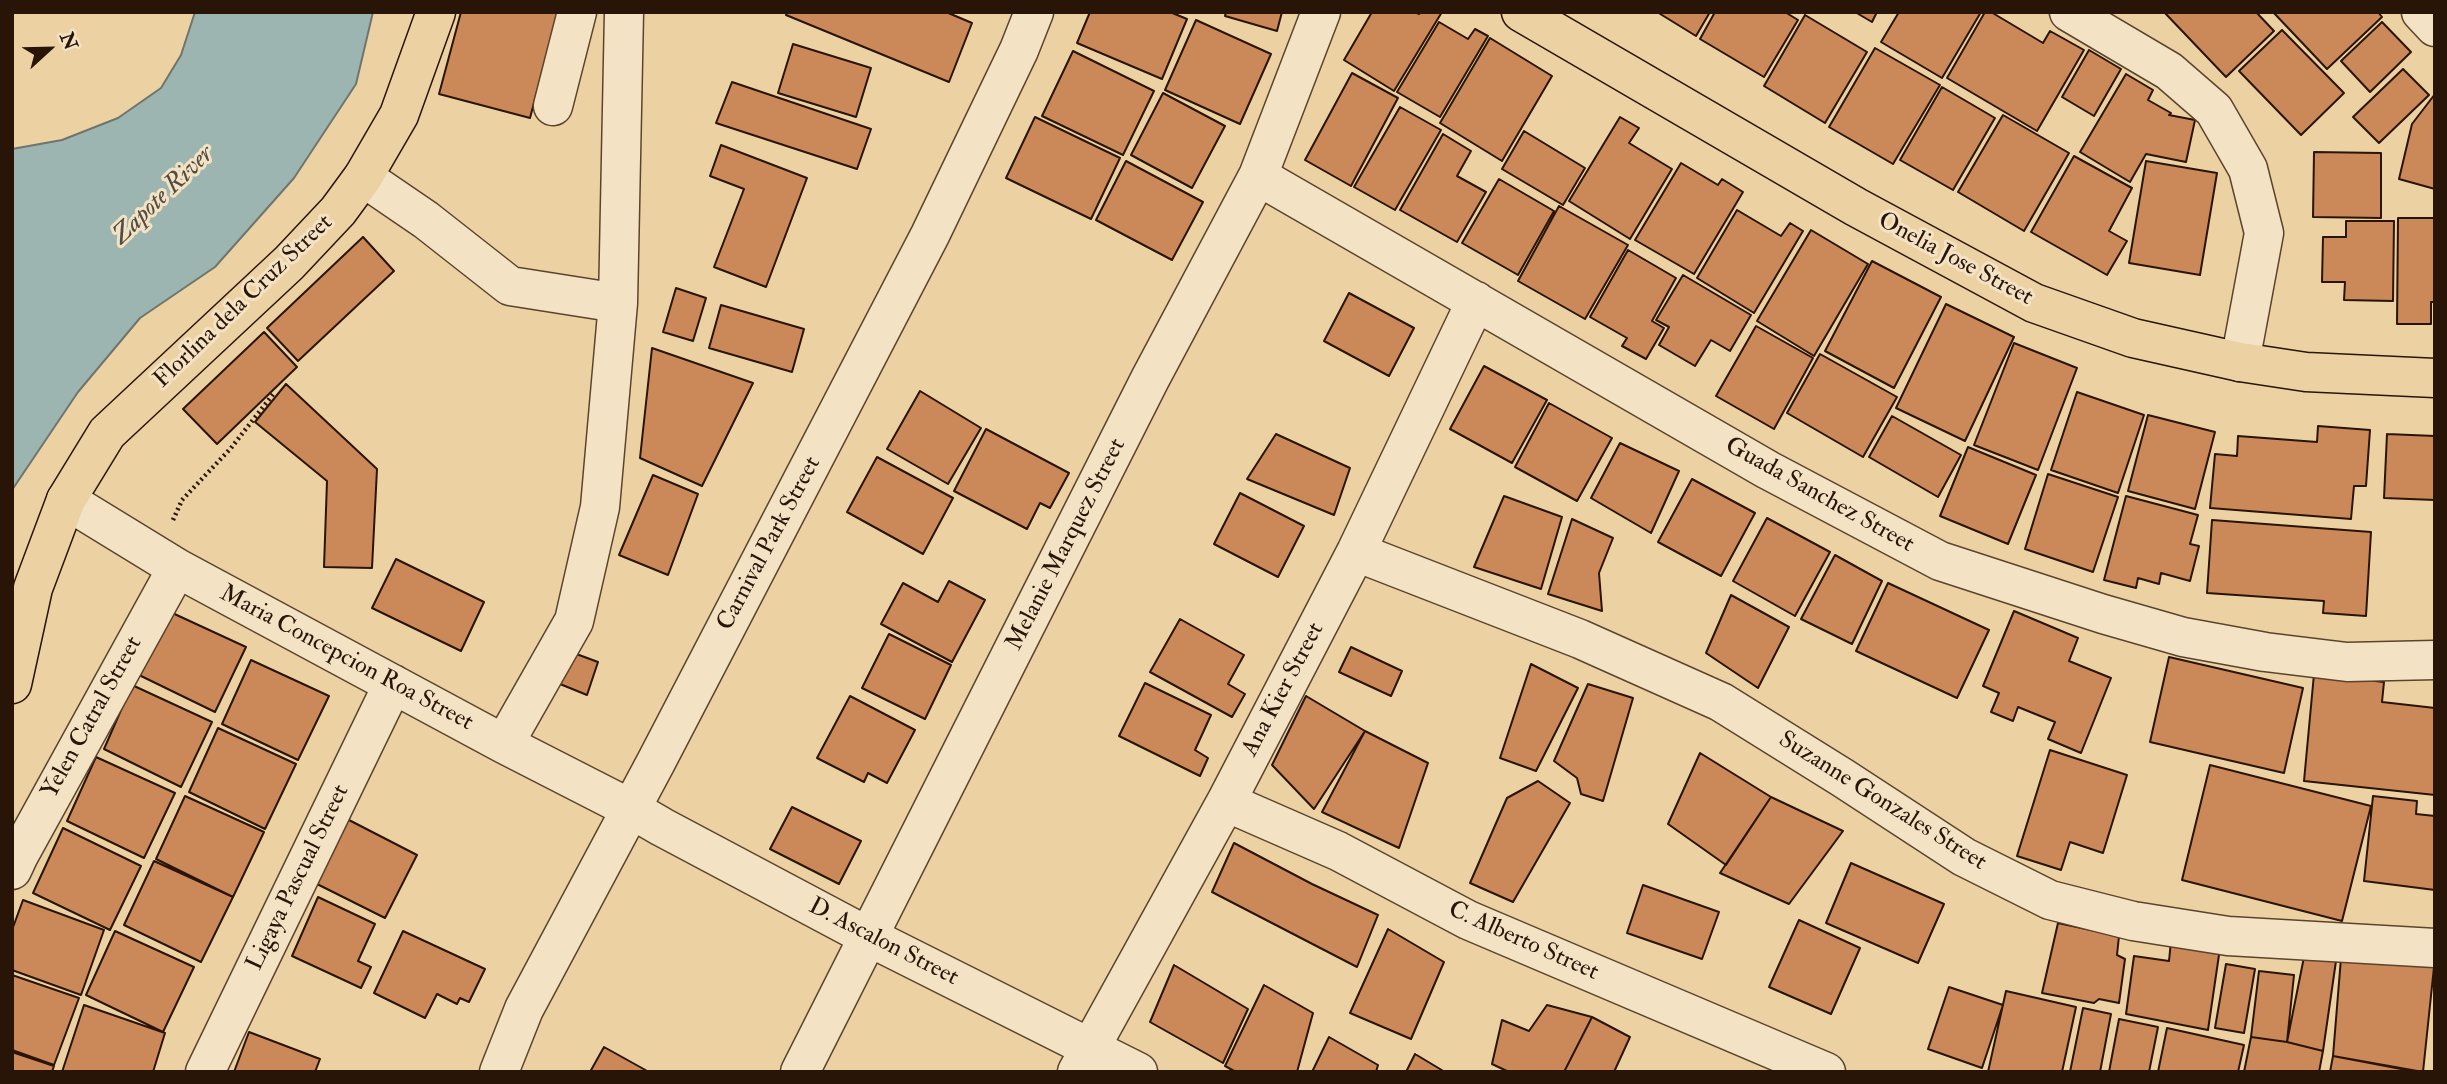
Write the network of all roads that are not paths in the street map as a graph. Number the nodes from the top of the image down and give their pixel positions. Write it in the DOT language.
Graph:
graph roads {
  1 [pos="436,12"];
  2 [pos="577,12"];
  3 [pos="624,12"];
  4 [pos="1034,12"];
  5 [pos="1321,12"];
  6 [pos="1521,12"];
  7 [pos="2069,12"];
  8 [pos="2421,12"];
  9 [pos="2435,27"];
  10 [pos="553,106"];
  11 [pos="1258,176"];
  12 [pos="363,177"];
  13 [pos="1476,301"];
  14 [pos="618,303"];
  15 [pos="2240,362"];
  16 [pos="2435,378"];
  17 [pos="66,500"];
  18 [pos="1356,552"];
  19 [pos="167,562"];
  20 [pos="2435,660"];
  21 [pos="12,684"];
  22 [pos="393,684"];
  23 [pos="504,744"];
  24 [pos="1226,802"];
  25 [pos="631,809"];
  26 [pos="12,870"];
  27 [pos="869,937"];
  28 [pos="2435,948"];
  29 [pos="1083,1059"];
  30 [pos="205,1072"];
  31 [pos="499,1072"];
  32 [pos="800,1072"];
  33 [pos="1138,1072"];
  34 [pos="1826,1072"];
  1 -- 12 [label="main road, Florlina dela Cruz Street"];
  2 -- 10 [label="street"];
  3 -- 14 [label="street"];
  4 -- 25 [label="street, Carnival Park Street"];
  5 -- 11 [label="street, Melanie Marquez Street"];
  6 -- 15 [label="main road, Onelia Jose Street"];
  7 -- 15 [label="street"];
  8 -- 9 [label="street"];
  11 -- 13 [label="street, Guada Sanchez Street"];
  11 -- 27 [label="street, Melanie Marquez Street"];
  12 -- 14 [label="street"];
  12 -- 17 [label="main road, Florlina dela Cruz Street"];
  13 -- 18 [label="street, Ana Kier Street"];
  13 -- 20 [label="street, Guada Sanchez Street"];
  14 -- 23 [label="street"];
  15 -- 16 [label="main road, Onelia Jose Street"];
  17 -- 19 [label="street, Maria Concepcion Roa Street"];
  17 -- 21 [label="main road, Florlina dela Cruz Street"];
  18 -- 24 [label="street, Ana Kier Street"];
  18 -- 28 [label="street, Suzanne Gonzales Street"];
  19 -- 22 [label="street, Maria Concepcion Roa Street"];
  19 -- 26 [label="street, Yelen Catral Street"];
  22 -- 23 [label="street, Maria Concepcion Roa Street"];
  22 -- 30 [label="street, Ligaya Pascual Street"];
  23 -- 25 [label="street, Maria Concepcion Roa Street"];
  24 -- 29 [label="street, Ana Kier Street"];
  24 -- 34 [label="street, C. Alberto Street"];
  25 -- 27 [label="street, D. Ascalon Street"];
  25 -- 31 [label="street, Carnival Park Street"];
  27 -- 29 [label="street, D. Ascalon Street"];
  27 -- 32 [label="street, Melanie Marquez Street"];
  29 -- 33 [label="street, D. Ascalon Street"];
}
